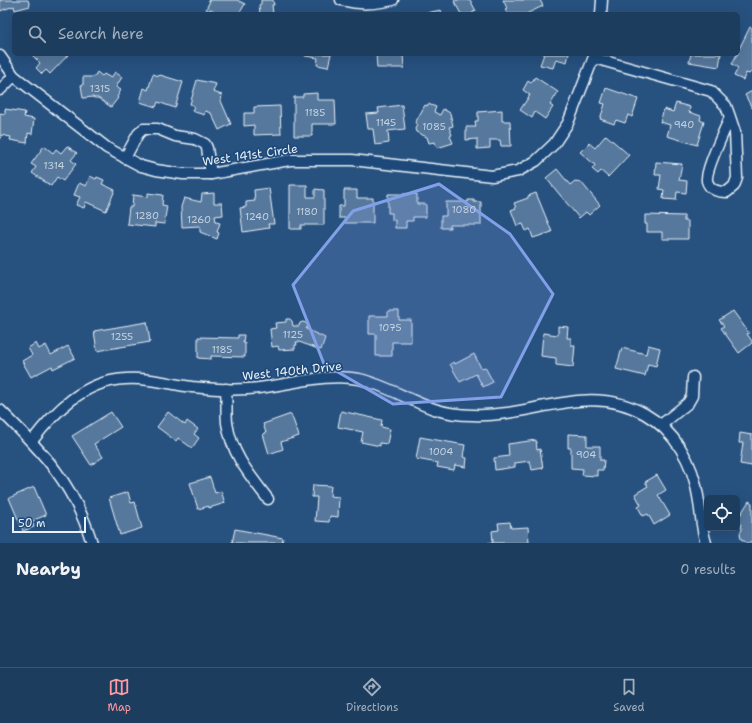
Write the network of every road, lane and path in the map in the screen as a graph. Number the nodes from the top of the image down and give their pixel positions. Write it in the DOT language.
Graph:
graph roads {
  1 [pos="341,0"];
  2 [pos="393,0"];
  3 [pos="602,0"];
  4 [pos="601,12"];
  5 [pos="0,56"];
  6 [pos="595,56"];
  7 [pos="14,76"];
  8 [pos="0,90"];
  9 [pos="730,117"];
  10 [pos="125,158"];
  11 [pos="211,174"];
  12 [pos="692,377"];
  13 [pos="226,389"];
  14 [pos="0,410"];
  15 [pos="660,425"];
  16 [pos="32,441"];
  17 [pos="268,499"];
  18 [pos="92,543"];
  19 [pos="706,543"];
  1 -- 2 [label="street"];
  3 -- 4 [label="street"];
  5 -- 7 [label="street, West 141st Circle"];
  6 -- 9 [label="street"];
  6 -- 11 [label="street, West 141st Circle"];
  7 -- 8 [label="street"];
  7 -- 10 [label="street, West 141st Circle"];
  9 -- 9 [label="street"];
  10 -- 11 [label="street, West 141st Circle"];
  10 -- 11 [label="street"];
  12 -- 15 [label="street"];
  13 -- 15 [label="street, West 140th Drive"];
  13 -- 16 [label="street, West 140th Drive"];
  13 -- 17 [label="street"];
  14 -- 16 [label="street"];
  15 -- 19 [label="street, West 140th Drive"];
  16 -- 18 [label="street"];
}
